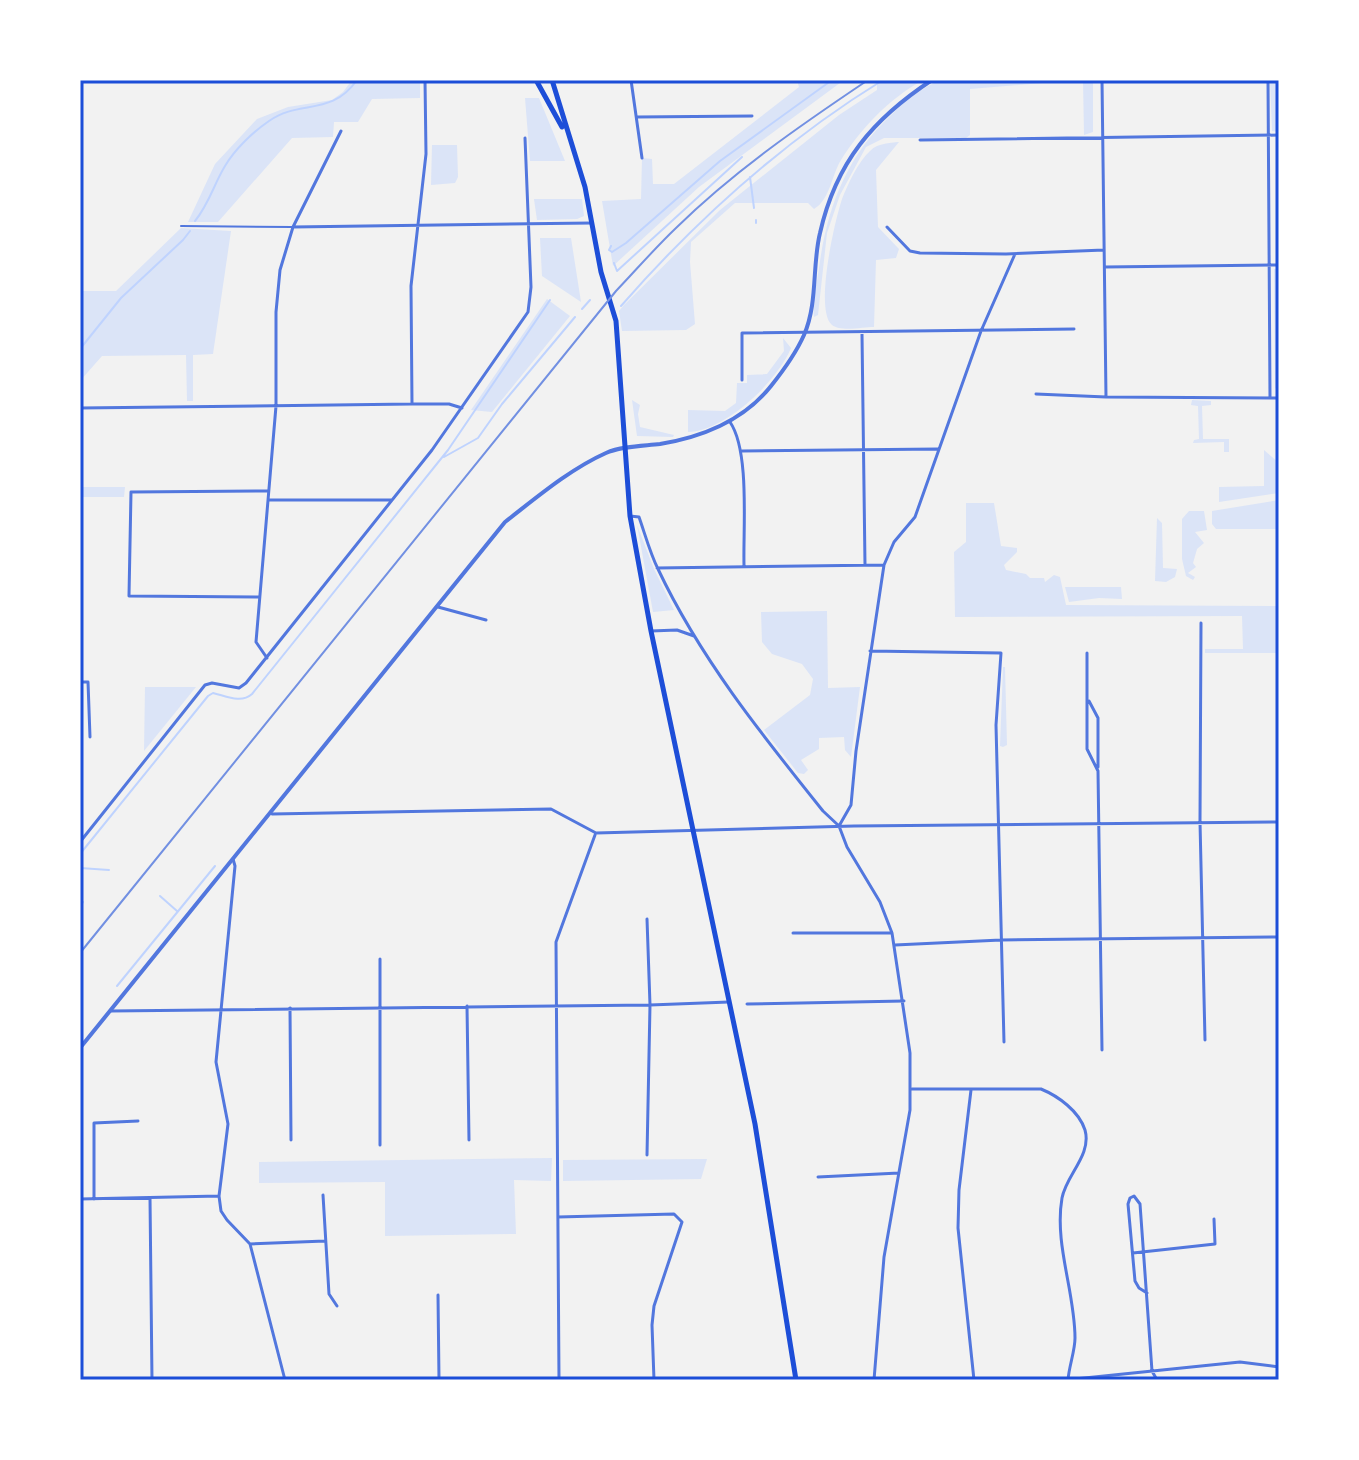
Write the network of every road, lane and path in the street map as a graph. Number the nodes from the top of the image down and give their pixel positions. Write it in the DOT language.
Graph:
graph roads {
  1 [pos="425,80"];
  2 [pos="536,80"];
  3 [pos="552,80"];
  4 [pos="631,80"];
  5 [pos="932,80"];
  6 [pos="1102,80"];
  7 [pos="1268,80"];
  8 [pos="752,116"];
  9 [pos="637,117"];
  10 [pos="341,131"];
  11 [pos="1269,135"];
  12 [pos="1279,135"];
  13 [pos="1103,137"];
  14 [pos="525,138"];
  15 [pos="920,140"];
  16 [pos="570,143"];
  17 [pos="642,158"];
  18 [pos="592,223"];
  19 [pos="529,225"];
  20 [pos="181,226"];
  21 [pos="293,227"];
  22 [pos="418,227"];
  23 [pos="887,227"];
  24 [pos="1104,250"];
  25 [pos="1015,254"];
  26 [pos="1269,265"];
  27 [pos="1279,265"];
  28 [pos="1105,267"];
  29 [pos="1074,329"];
  30 [pos="981,331"];
  31 [pos="805,334"];
  32 [pos="862,334"];
  33 [pos="742,380"];
  34 [pos="1036,394"];
  35 [pos="1106,397"];
  36 [pos="1270,398"];
  37 [pos="1279,398"];
  38 [pos="412,404"];
  39 [pos="276,406"];
  40 [pos="80,408"];
  41 [pos="462,408"];
  42 [pos="730,422"];
  43 [pos="624,449"];
  44 [pos="863,449"];
  45 [pos="940,449"];
  46 [pos="742,451"];
  47 [pos="268,491"];
  48 [pos="268,500"];
  49 [pos="391,500"];
  50 [pos="630,516"];
  51 [pos="744,565"];
  52 [pos="865,565"];
  53 [pos="884,565"];
  54 [pos="657,568"];
  55 [pos="259,597"];
  56 [pos="438,607"];
  57 [pos="486,620"];
  58 [pos="1201,623"];
  59 [pos="651,631"];
  60 [pos="696,638"];
  61 [pos="870,651"];
  62 [pos="1087,653"];
  63 [pos="267,658"];
  64 [pos="80,682"];
  65 [pos="1087,697"];
  66 [pos="90,737"];
  67 [pos="1098,771"];
  68 [pos="272,814"];
  69 [pos="1200,822"];
  70 [pos="1279,822"];
  71 [pos="1096,823"];
  72 [pos="999,824"];
  73 [pos="839,826"];
  74 [pos="692,832"];
  75 [pos="596,833"];
  76 [pos="80,842"];
  77 [pos="233,859"];
  78 [pos="647,919"];
  79 [pos="793,933"];
  80 [pos="892,933"];
  81 [pos="1203,937"];
  82 [pos="1279,937"];
  83 [pos="1098,939"];
  84 [pos="1001,940"];
  85 [pos="895,945"];
  86 [pos="380,959"];
  87 [pos="904,1001"];
  88 [pos="729,1002"];
  89 [pos="747,1004"];
  90 [pos="556,1005"];
  91 [pos="650,1005"];
  92 [pos="467,1006"];
  93 [pos="379,1007"];
  94 [pos="290,1008"];
  95 [pos="222,1009"];
  96 [pos="110,1011"];
  97 [pos="1205,1040"];
  98 [pos="1004,1042"];
  99 [pos="80,1048"];
  100 [pos="1102,1050"];
  101 [pos="912,1089"];
  102 [pos="971,1089"];
  103 [pos="138,1121"];
  104 [pos="291,1140"];
  105 [pos="469,1140"];
  106 [pos="380,1145"];
  107 [pos="647,1155"];
  108 [pos="899,1173"];
  109 [pos="818,1177"];
  110 [pos="323,1195"];
  111 [pos="219,1196"];
  112 [pos="150,1198"];
  113 [pos="80,1199"];
  114 [pos="94,1199"];
  115 [pos="558,1217"];
  116 [pos="1214,1219"];
  117 [pos="325,1241"];
  118 [pos="250,1244"];
  119 [pos="1144,1252"];
  120 [pos="1133,1253"];
  121 [pos="1147,1293"];
  122 [pos="438,1295"];
  123 [pos="337,1306"];
  124 [pos="1279,1367"];
  125 [pos="1152,1371"];
  126 [pos="152,1380"];
  127 [pos="285,1380"];
  128 [pos="439,1380"];
  129 [pos="559,1380"];
  130 [pos="654,1380"];
  131 [pos="796,1380"];
  132 [pos="874,1380"];
  133 [pos="974,1380"];
  134 [pos="1067,1380"];
  135 [pos="1157,1380"];
  1 -- 22 [label="street"];
  2 -- 16 [label="main road"];
  3 -- 16 [label="main road"];
  4 -- 9 [label="street"];
  5 -- 31 [label="street"];
  6 -- 13 [label="street"];
  7 -- 11 [label="street"];
  8 -- 9 [label="street"];
  9 -- 17 [label="street"];
  10 -- 21 [label="street"];
  11 -- 12 [label="street"];
  11 -- 13 [label="street"];
  11 -- 26 [label="street"];
  13 -- 15 [label="street"];
  13 -- 24 [label="street"];
  14 -- 19 [label="street"];
  16 -- 18 [label="main road"];
  18 -- 19 [label="street"];
  18 -- 43 [label="main road"];
  19 -- 22 [label="street"];
  19 -- 41 [label="street"];
  20 -- 21 [label="lane"];
  21 -- 22 [label="street"];
  21 -- 39 [label="street"];
  22 -- 38 [label="street"];
  23 -- 25 [label="street"];
  24 -- 25 [label="street"];
  24 -- 28 [label="street"];
  25 -- 30 [label="street"];
  26 -- 27 [label="street"];
  26 -- 28 [label="street"];
  26 -- 36 [label="street"];
  28 -- 35 [label="street"];
  29 -- 30 [label="street"];
  30 -- 32 [label="street"];
  30 -- 45 [label="street"];
  31 -- 32 [label="street"];
  31 -- 33 [label="street"];
  31 -- 42 [label="street"];
  32 -- 44 [label="street"];
  34 -- 35 [label="street"];
  35 -- 36 [label="street"];
  36 -- 37 [label="street"];
  38 -- 39 [label="street"];
  38 -- 41 [label="street"];
  39 -- 40 [label="street"];
  39 -- 47 [label="street"];
  41 -- 49 [label="street"];
  42 -- 43 [label="street"];
  42 -- 46 [label="street"];
  43 -- 50 [label="main road"];
  43 -- 56 [label="street"];
  44 -- 45 [label="street"];
  44 -- 46 [label="street"];
  44 -- 52 [label="street"];
  45 -- 53 [label="street"];
  46 -- 51 [label="street"];
  47 -- 48 [label="street"];
  47 -- 55 [label="street"];
  48 -- 49 [label="street"];
  48 -- 55 [label="street"];
  49 -- 63 [label="street"];
  50 -- 54 [label="street"];
  50 -- 59 [label="main road"];
  51 -- 52 [label="street"];
  51 -- 54 [label="street"];
  52 -- 53 [label="street"];
  53 -- 61 [label="street"];
  54 -- 60 [label="street"];
  55 -- 63 [label="street"];
  56 -- 57 [label="street"];
  56 -- 68 [label="street"];
  58 -- 69 [label="street"];
  59 -- 60 [label="street"];
  59 -- 74 [label="main road"];
  60 -- 73 [label="street"];
  61 -- 72 [label="street"];
  61 -- 73 [label="street"];
  62 -- 65 [label="street"];
  63 -- 76 [label="street"];
  64 -- 66 [label="street"];
  65 -- 67 [label="street"];
  65 -- 67 [label="street"];
  67 -- 71 [label="street"];
  68 -- 75 [label="street"];
  68 -- 77 [label="street"];
  69 -- 70 [label="street"];
  69 -- 71 [label="street"];
  69 -- 81 [label="street"];
  71 -- 72 [label="street"];
  71 -- 83 [label="street"];
  72 -- 73 [label="street"];
  72 -- 84 [label="street"];
  73 -- 74 [label="street"];
  73 -- 80 [label="street"];
  74 -- 75 [label="street"];
  74 -- 88 [label="main road"];
  75 -- 90 [label="street"];
  77 -- 95 [label="street"];
  77 -- 96 [label="street"];
  78 -- 91 [label="street"];
  79 -- 80 [label="street"];
  80 -- 85 [label="street"];
  81 -- 82 [label="street"];
  81 -- 83 [label="street"];
  81 -- 97 [label="street"];
  83 -- 84 [label="street"];
  83 -- 100 [label="street"];
  84 -- 85 [label="street"];
  84 -- 98 [label="street"];
  85 -- 87 [label="street"];
  86 -- 93 [label="street"];
  87 -- 89 [label="street"];
  87 -- 101 [label="street"];
  88 -- 91 [label="street"];
  88 -- 131 [label="main road"];
  90 -- 91 [label="street"];
  90 -- 92 [label="street"];
  90 -- 115 [label="street"];
  91 -- 107 [label="street"];
  92 -- 93 [label="street"];
  92 -- 105 [label="street"];
  93 -- 94 [label="street"];
  93 -- 106 [label="street"];
  94 -- 95 [label="street"];
  94 -- 104 [label="street"];
  95 -- 96 [label="street"];
  95 -- 111 [label="street"];
  96 -- 99 [label="street"];
  101 -- 102 [label="street"];
  101 -- 108 [label="street"];
  102 -- 133 [label="street"];
  102 -- 134 [label="street"];
  103 -- 114 [label="street"];
  108 -- 109 [label="street"];
  108 -- 132 [label="street"];
  110 -- 117 [label="street"];
  111 -- 112 [label="street"];
  111 -- 118 [label="street"];
  112 -- 114 [label="street"];
  112 -- 126 [label="street"];
  113 -- 114 [label="street"];
  115 -- 129 [label="street"];
  115 -- 130 [label="street"];
  116 -- 119 [label="street"];
  117 -- 118 [label="street"];
  117 -- 123 [label="street"];
  118 -- 127 [label="street"];
  119 -- 120 [label="street"];
  119 -- 120 [label="street"];
  119 -- 121 [label="street"];
  120 -- 121 [label="street"];
  121 -- 125 [label="street"];
  122 -- 128 [label="street"];
  124 -- 125 [label="street"];
  125 -- 134 [label="street"];
  125 -- 135 [label="street"];
}
